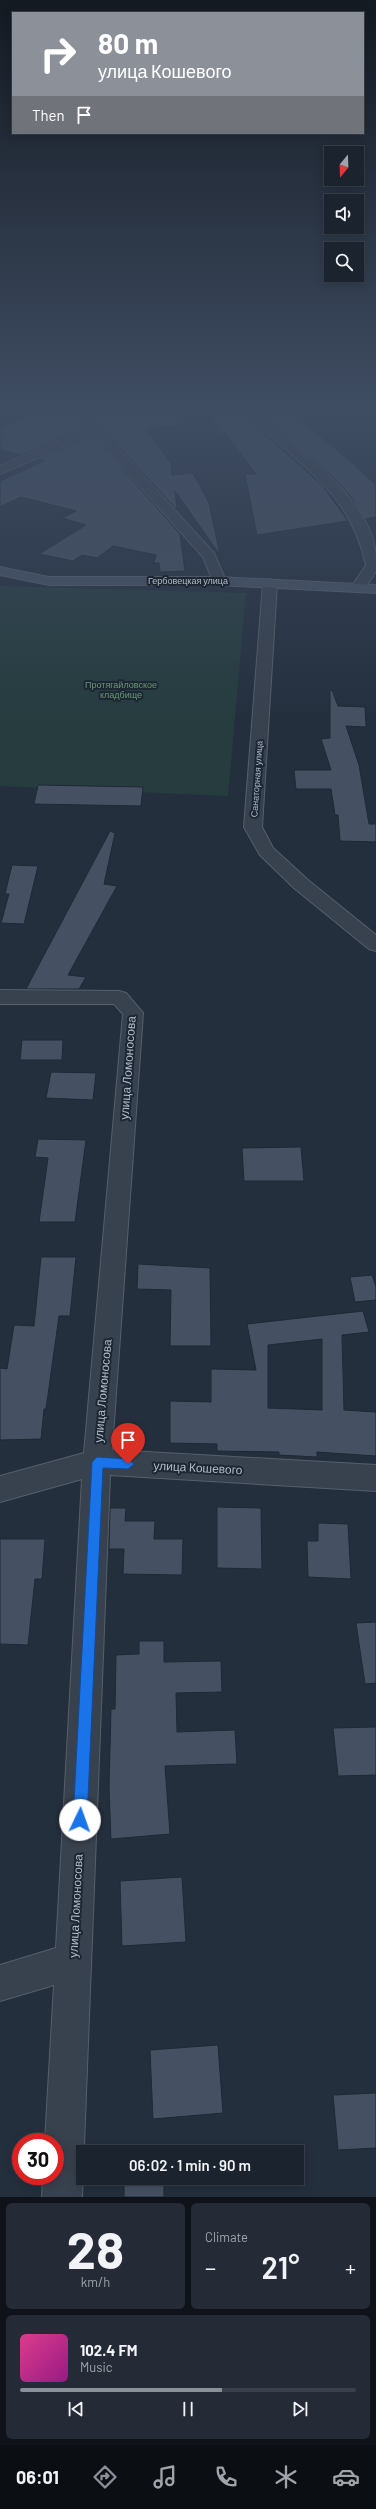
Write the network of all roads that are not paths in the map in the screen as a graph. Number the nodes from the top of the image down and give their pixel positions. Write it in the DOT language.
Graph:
graph roads {
  1 [pos="170,514"];
  2 [pos="355,514"];
  3 [pos="0,571"];
  4 [pos="219,581"];
  5 [pos="270,583"];
  6 [pos="359,586"];
  7 [pos="376,589"];
  8 [pos="376,945"];
  9 [pos="0,997"];
  10 [pos="97,1462"];
  11 [pos="376,1478"];
  12 [pos="0,1489"];
  13 [pos="73,1961"];
  14 [pos="0,1983"];
  15 [pos="62,2197"];
  1 -- 4 [label="street"];
  2 -- 6 [label="street"];
  3 -- 4 [label="street, Гербовецкая улица"];
  4 -- 5 [label="street, Гербовецкая улица"];
  5 -- 6 [label="street, Гербовецкая улица"];
  5 -- 8 [label="street, Санаторная улица"];
  6 -- 7 [label="street, Гербовецкая улица"];
  9 -- 10 [label="street, улица Ломоносова"];
  10 -- 11 [label="street, улица Кошевого"];
  10 -- 12 [label="street, улица Кошевого"];
  10 -- 13 [label="street, улица Ломоносова"];
  13 -- 14 [label="street"];
  13 -- 15 [label="street, улица Ломоносова"];
}
